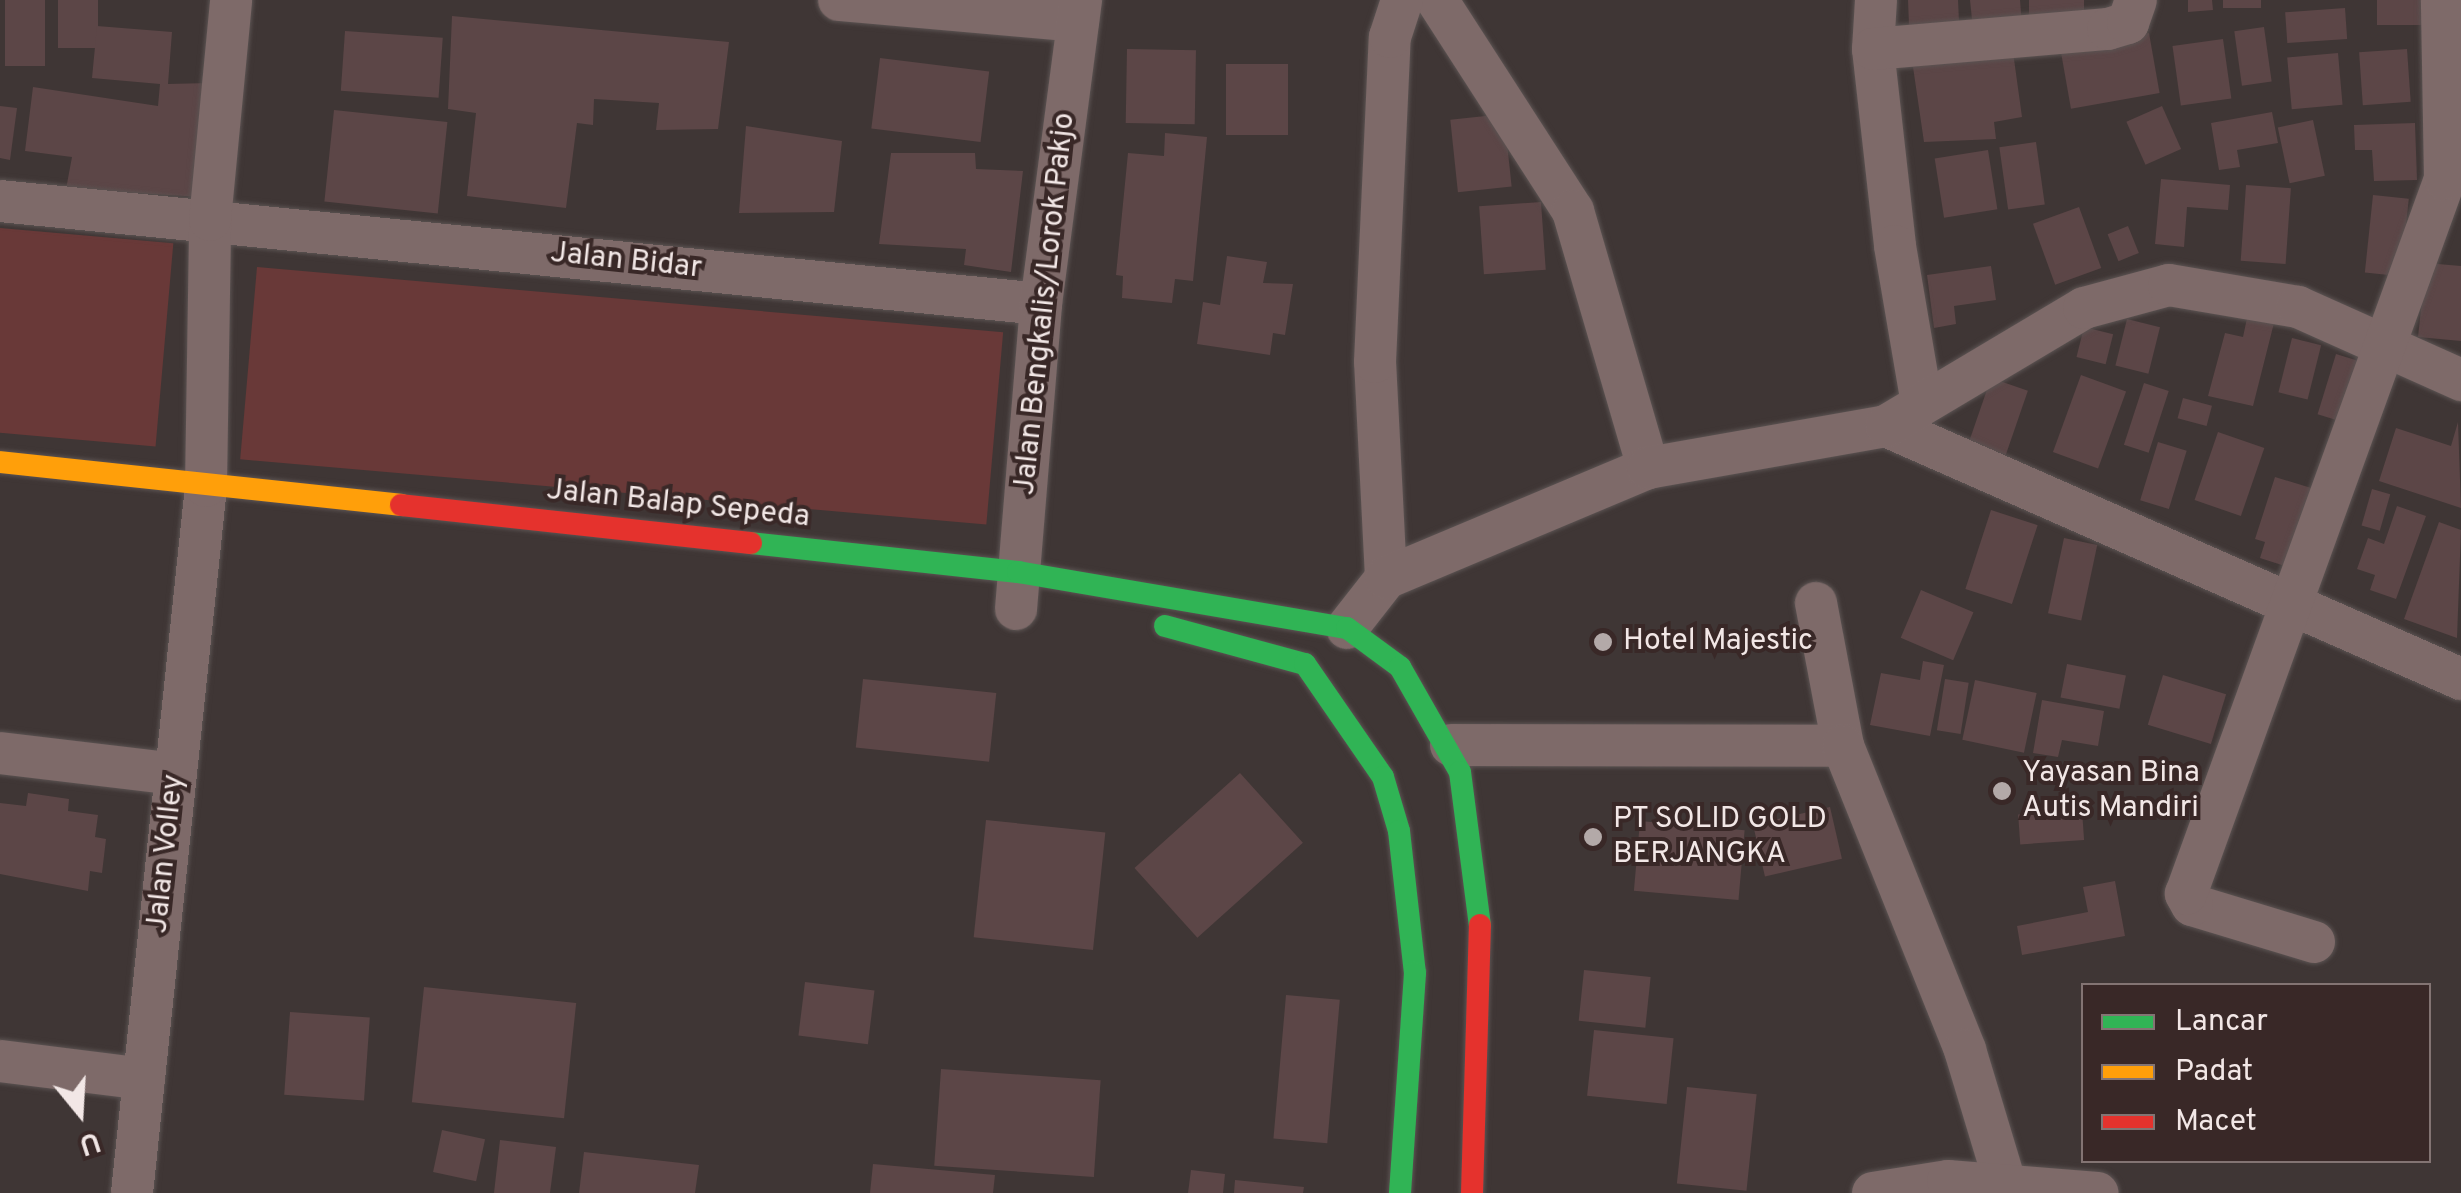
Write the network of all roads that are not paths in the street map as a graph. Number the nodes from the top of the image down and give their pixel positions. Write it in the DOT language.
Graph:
graph roads {
  1 [pos="231,0"];
  2 [pos="839,0"];
  3 [pos="1402,0"];
  4 [pos="1437,0"];
  5 [pos="1876,0"];
  6 [pos="2136,0"];
  7 [pos="2442,0"];
  8 [pos="1079,11"];
  9 [pos="1874,48"];
  10 [pos="2453,158"];
  11 [pos="0,202"];
  12 [pos="210,220"];
  13 [pos="1041,304"];
  14 [pos="2389,348"];
  15 [pos="2461,380"];
  16 [pos="1904,415"];
  17 [pos="0,462"];
  18 [pos="1648,468"];
  19 [pos="204,507"];
  20 [pos="1386,578"];
  21 [pos="2290,598"];
  22 [pos="1016,600"];
  23 [pos="1816,603"];
  24 [pos="1144,624"];
  25 [pos="1347,628"];
  26 [pos="1305,664"];
  27 [pos="2461,678"];
  28 [pos="1450,745"];
  29 [pos="1843,746"];
  30 [pos="0,753"];
  31 [pos="175,774"];
  32 [pos="2314,942"];
  33 [pos="0,1061"];
  34 [pos="144,1079"];
  35 [pos="2006,1186"];
  36 [pos="132,1193"];
  37 [pos="1400,1193"];
  38 [pos="1472,1193"];
  39 [pos="1873,1193"];
  40 [pos="2098,1193"];
  1 -- 12 [label="street, Jalan Volley"];
  2 -- 8 [label="street"];
  3 -- 20 [label="street"];
  4 -- 18 [label="street"];
  5 -- 9 [label="street"];
  6 -- 9 [label="street"];
  7 -- 10 [label="street"];
  8 -- 13 [label="street, Jalan Bengkalis/Lorok Pakjo"];
  9 -- 16 [label="street"];
  10 -- 14 [label="street"];
  11 -- 12 [label="street, Jalan Bidar"];
  12 -- 13 [label="street, Jalan Bidar"];
  12 -- 19 [label="street, Jalan Volley"];
  13 -- 22 [label="street, Jalan Bengkalis/Lorok Pakjo"];
  14 -- 15 [label="street"];
  14 -- 16 [label="street"];
  14 -- 21 [label="street"];
  16 -- 18 [label="street"];
  16 -- 21 [label="street"];
  17 -- 19 [label="main road, Jalan Balap Sepeda"];
  18 -- 20 [label="street"];
  19 -- 22 [label="main road, Jalan Balap Sepeda"];
  19 -- 31 [label="street, Jalan Volley"];
  20 -- 25 [label="street"];
  21 -- 27 [label="street"];
  21 -- 32 [label="street"];
  22 -- 25 [label="main road, Jalan Balap Sepeda"];
  23 -- 29 [label="street"];
  24 -- 26 [label="main road"];
  25 -- 26 [label="main road"];
  25 -- 28 [label="main road"];
  26 -- 37 [label="main road"];
  28 -- 29 [label="street"];
  28 -- 38 [label="main road"];
  29 -- 35 [label="street"];
  30 -- 31 [label="street"];
  31 -- 34 [label="street, Jalan Volley"];
  33 -- 34 [label="street"];
  34 -- 36 [label="street, Jalan Volley"];
  35 -- 39 [label="street"];
  35 -- 40 [label="street"];
}
